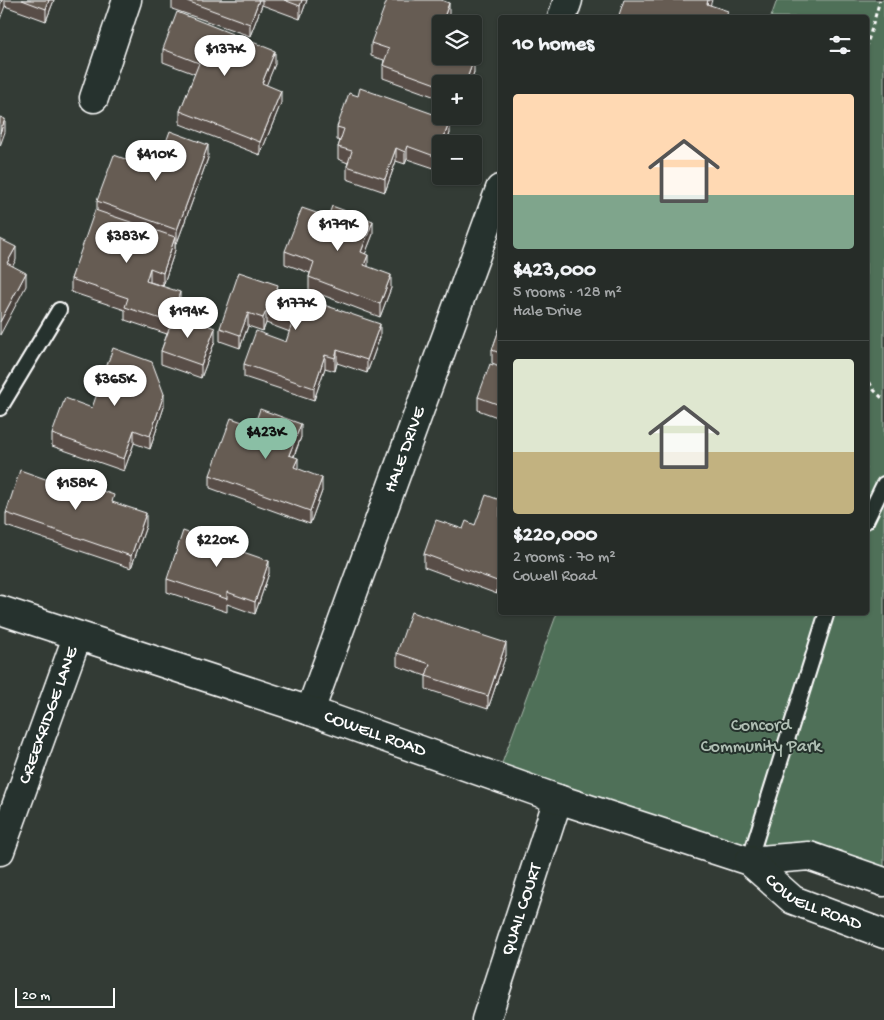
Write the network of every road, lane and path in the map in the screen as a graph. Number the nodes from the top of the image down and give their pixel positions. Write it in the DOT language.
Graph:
graph roads {
  1 [pos="127,0"];
  2 [pos="568,0"];
  3 [pos="880,0"];
  4 [pos="563,15"];
  5 [pos="869,38"];
  6 [pos="94,98"];
  7 [pos="498,194"];
  8 [pos="60,310"];
  9 [pos="869,381"];
  10 [pos="884,400"];
  11 [pos="0,408"];
  12 [pos="884,484"];
  13 [pos="869,515"];
  14 [pos="0,610"];
  15 [pos="826,615"];
  16 [pos="76,637"];
  17 [pos="310,711"];
  18 [pos="558,799"];
  19 [pos="0,851"];
  20 [pos="749,861"];
  21 [pos="884,882"];
  22 [pos="884,934"];
  23 [pos="486,1020"];
  1 -- 6 [label="street"];
  2 -- 4 [label="street"];
  3 -- 5 [label="path"];
  7 -- 17 [label="street, HALE DRIVE"];
  8 -- 11 [label="lane"];
  9 -- 10 [label="path"];
  12 -- 13 [label="lane"];
  14 -- 16 [label="street, COWELL ROAD"];
  15 -- 20 [label="lane"];
  16 -- 17 [label="street, COWELL ROAD"];
  16 -- 19 [label="street, CREEKRIDGE LANE"];
  17 -- 18 [label="street, COWELL ROAD"];
  18 -- 20 [label="street, COWELL ROAD"];
  18 -- 23 [label="street, QUAIL COURT"];
  20 -- 21 [label="street, COWELL ROAD"];
  20 -- 22 [label="street, COWELL ROAD"];
}
